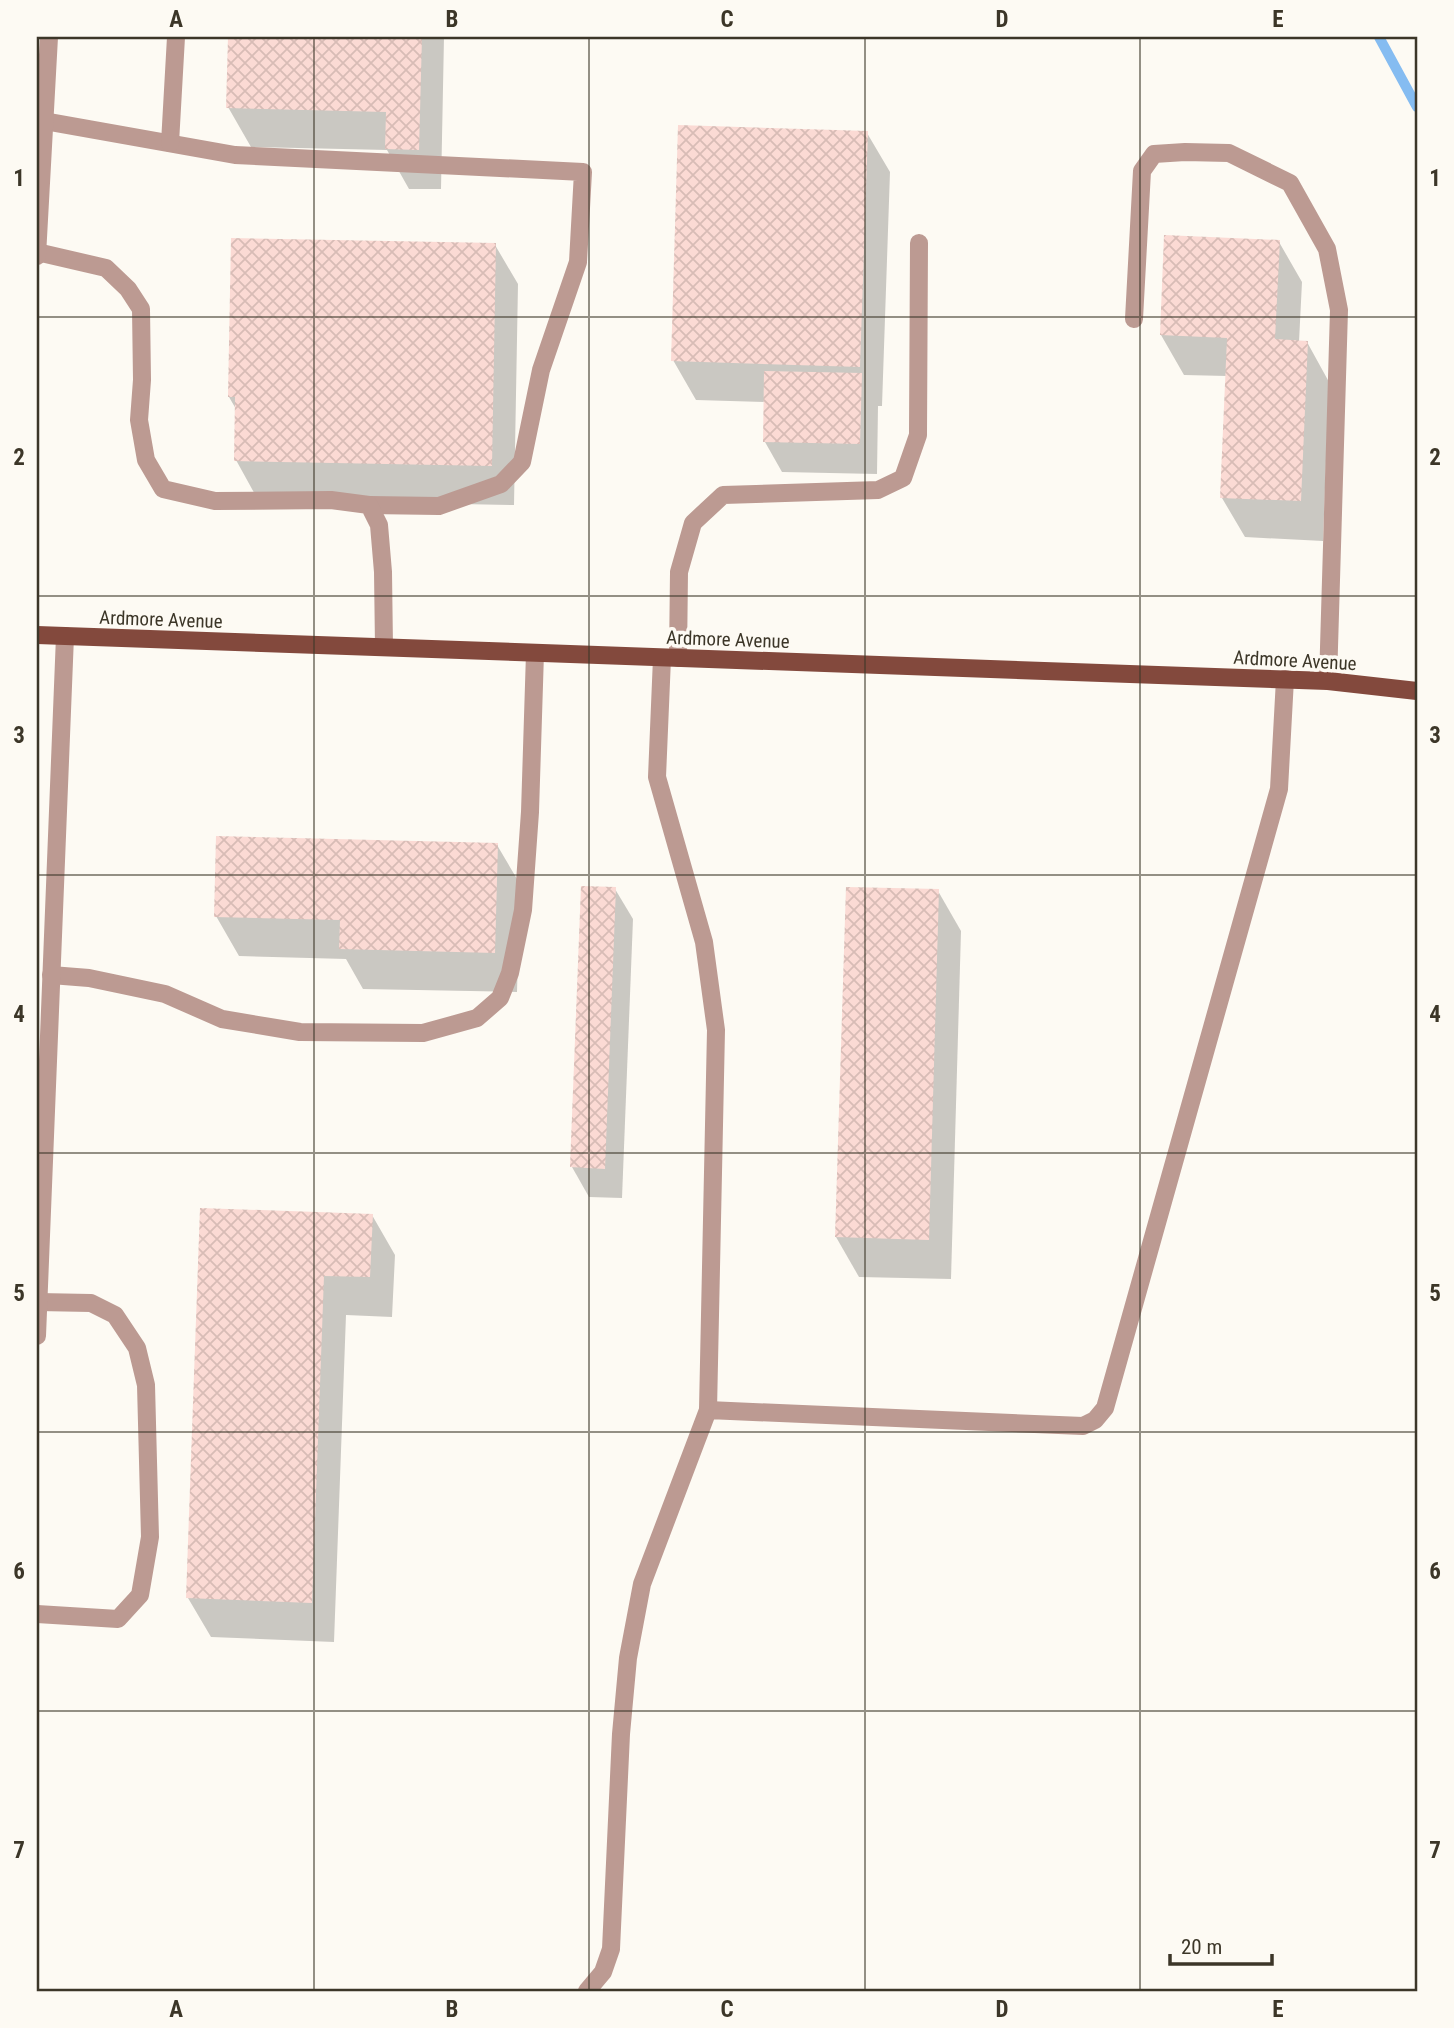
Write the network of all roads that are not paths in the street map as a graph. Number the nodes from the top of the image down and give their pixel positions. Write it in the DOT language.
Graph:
graph roads {
  1 [pos="48,37"];
  2 [pos="176,37"];
  3 [pos="44,121"];
  4 [pos="170,143"];
  5 [pos="919,243"];
  6 [pos="37,254"];
  7 [pos="1134,319"];
  8 [pos="369,506"];
  9 [pos="37,635"];
  10 [pos="65,636"];
  11 [pos="384,647"];
  12 [pos="535,653"];
  13 [pos="670,658"];
  14 [pos="1285,680"];
  15 [pos="1328,681"];
  16 [pos="1417,691"];
  17 [pos="51,975"];
  18 [pos="38,1302"];
  19 [pos="37,1336"];
  20 [pos="708,1410"];
  21 [pos="37,1614"];
  22 [pos="587,1991"];
  1 -- 3 [label="street"];
  2 -- 4 [label="street"];
  3 -- 4 [label="street"];
  3 -- 6 [label="street"];
  4 -- 8 [label="street"];
  5 -- 13 [label="street"];
  6 -- 8 [label="street"];
  7 -- 15 [label="street"];
  8 -- 11 [label="street"];
  9 -- 10 [label="main road, Ardmore Avenue"];
  10 -- 11 [label="main road, Ardmore Avenue"];
  10 -- 17 [label="street"];
  11 -- 12 [label="main road, Ardmore Avenue"];
  12 -- 13 [label="main road, Ardmore Avenue"];
  12 -- 17 [label="street"];
  13 -- 14 [label="main road, Ardmore Avenue"];
  13 -- 20 [label="street"];
  14 -- 15 [label="main road, Ardmore Avenue"];
  14 -- 20 [label="street"];
  15 -- 16 [label="main road, Ardmore Avenue"];
  17 -- 18 [label="street"];
  18 -- 19 [label="street"];
  18 -- 21 [label="street"];
  20 -- 22 [label="street"];
}
